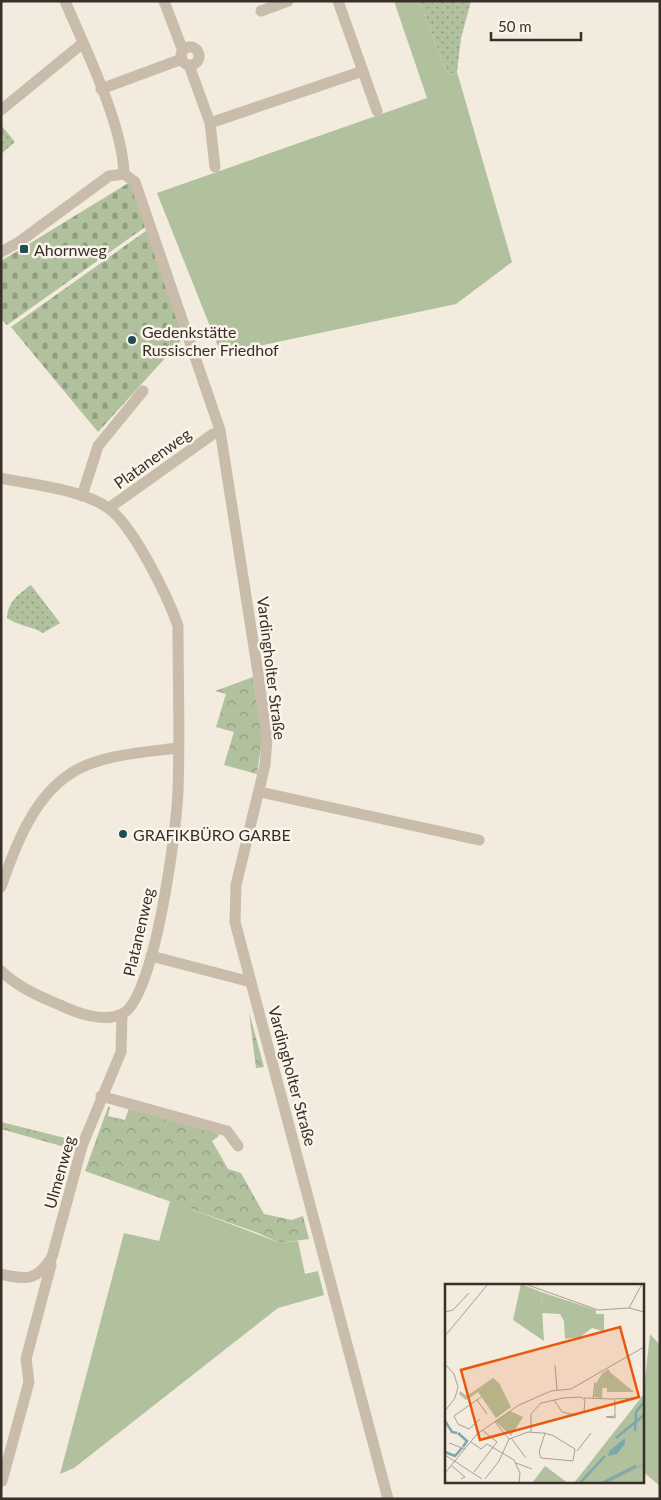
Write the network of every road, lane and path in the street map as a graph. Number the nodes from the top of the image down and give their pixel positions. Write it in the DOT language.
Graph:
graph roads {
  1 [pos="65,1"];
  2 [pos="164,1"];
  3 [pos="288,1"];
  4 [pos="338,1"];
  5 [pos="261,11"];
  6 [pos="83,44"];
  7 [pos="184,58"];
  8 [pos="363,71"];
  9 [pos="101,89"];
  10 [pos="1,110"];
  11 [pos="377,111"];
  12 [pos="210,124"];
  13 [pos="215,168"];
  14 [pos="124,174"];
  15 [pos="1,252"];
  16 [pos="143,391"];
  17 [pos="213,434"];
  18 [pos="1,478"];
  19 [pos="82,496"];
  20 [pos="109,508"];
  21 [pos="178,748"];
  22 [pos="260,792"];
  23 [pos="479,840"];
  24 [pos="1,887"];
  25 [pos="151,956"];
  26 [pos="1,971"];
  27 [pos="252,982"];
  28 [pos="122,1014"];
  29 [pos="101,1096"];
  30 [pos="238,1146"];
  31 [pos="52,1258"];
  32 [pos="1,1274"];
  33 [pos="2,1481"];
  34 [pos="388,1499"];
  1 -- 6 [label="street"];
  2 -- 7 [label="street"];
  3 -- 5 [label="street"];
  4 -- 8 [label="street"];
  6 -- 9 [label="street"];
  6 -- 10 [label="street"];
  7 -- 9 [label="street"];
  7 -- 12 [label="street"];
  8 -- 11 [label="street"];
  8 -- 12 [label="street"];
  9 -- 14 [label="street"];
  12 -- 13 [label="street"];
  14 -- 15 [label="street"];
  14 -- 22 [label="street, Vardingholter Straße"];
  16 -- 19 [label="street, Platanenweg"];
  17 -- 20 [label="street, Platanenweg"];
  18 -- 19 [label="street, Platanenweg"];
  19 -- 20 [label="street, Platanenweg"];
  20 -- 21 [label="street, Platanenweg"];
  21 -- 24 [label="street"];
  21 -- 25 [label="street, Platanenweg"];
  22 -- 23 [label="street"];
  22 -- 27 [label="street, Vardingholter Straße"];
  25 -- 27 [label="street"];
  25 -- 28 [label="street, Platanenweg"];
  26 -- 28 [label="street"];
  27 -- 34 [label="street, Vardingholter Straße"];
  28 -- 29 [label="street, Ulmenweg"];
  29 -- 30 [label="street"];
  29 -- 31 [label="street, Ulmenweg"];
  31 -- 32 [label="street, Ulmenweg"];
  31 -- 33 [label="street, Ulmenweg"];
}
